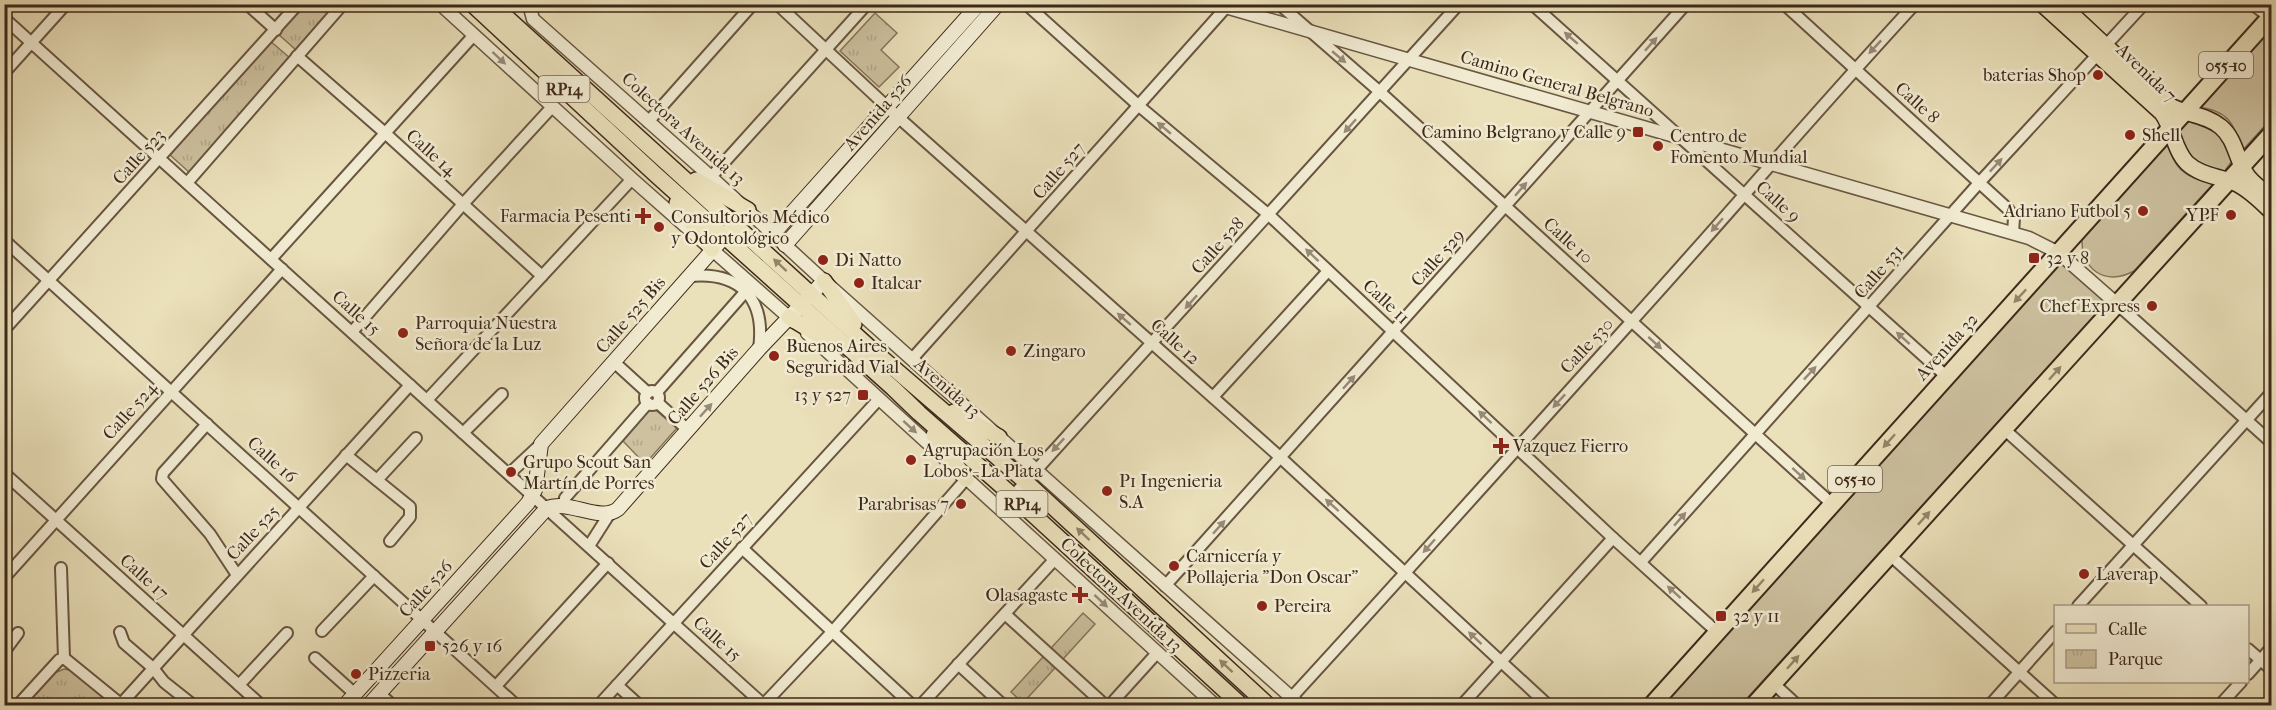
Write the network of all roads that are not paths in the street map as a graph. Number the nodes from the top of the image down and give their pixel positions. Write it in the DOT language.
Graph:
graph roads {
  1 [pos="66,4"];
  2 [pos="247,4"];
  3 [pos="298,4"];
  4 [pos="343,4"];
  5 [pos="440,4"];
  6 [pos="472,4"];
  7 [pos="492,4"];
  8 [pos="753,4"];
  9 [pos="777,4"];
  10 [pos="867,4"];
  11 [pos="979,4"];
  12 [pos="998,4"];
  13 [pos="1026,4"];
  14 [pos="1279,4"];
  15 [pos="1459,4"];
  16 [pos="1532,4"];
  17 [pos="1686,4"];
  18 [pos="1784,4"];
  19 [pos="1915,4"];
  20 [pos="2042,4"];
  21 [pos="2061,4"];
  22 [pos="2144,4"];
  23 [pos="2252,4"];
  24 [pos="529,6"];
  25 [pos="1224,6"];
  26 [pos="2271,17"];
  27 [pos="4,18"];
  28 [pos="276,30"];
  29 [pos="1306,30"];
  30 [pos="474,35"];
  31 [pos="32,43"];
  32 [pos="826,50"];
  33 [pos="2102,50"];
  34 [pos="297,56"];
  35 [pos="1410,60"];
  36 [pos="1854,70"];
  37 [pos="4,73"];
  38 [pos="1618,80"];
  39 [pos="1380,92"];
  40 [pos="1138,106"];
  41 [pos="552,107"];
  42 [pos="888,107"];
  43 [pos="1588,112"];
  44 [pos="2184,113"];
  45 [pos="898,117"];
  46 [pos="648,122"];
  47 [pos="2171,128"];
  48 [pos="385,133"];
  49 [pos="2271,133"];
  50 [pos="1684,139"];
  51 [pos="160,159"];
  52 [pos="1770,164"];
  53 [pos="2242,166"];
  54 [pos="661,169"];
  55 [pos="711,177"];
  56 [pos="632,179"];
  57 [pos="2228,181"];
  58 [pos="187,183"];
  59 [pos="1979,183"];
  60 [pos="1745,194"];
  61 [pos="2271,198"];
  62 [pos="463,204"];
  63 [pos="1505,207"];
  64 [pos="748,210"];
  65 [pos="2271,212"];
  66 [pos="1269,215"];
  67 [pos="1951,215"];
  68 [pos="736,224"];
  69 [pos="1027,233"];
  70 [pos="2013,233"];
  71 [pos="773,234"];
  72 [pos="724,236"];
  73 [pos="4,240"];
  74 [pos="785,245"];
  75 [pos="712,249"];
  76 [pos="2059,253"];
  77 [pos="271,259"];
  78 [pos="282,269"];
  79 [pos="1328,271"];
  80 [pos="542,276"];
  81 [pos="689,276"];
  82 [pos="50,281"];
  83 [pos="824,281"];
  84 [pos="746,291"];
  85 [pos="806,299"];
  86 [pos="2117,304"];
  87 [pos="1870,308"];
  88 [pos="789,317"];
  89 [pos="1632,322"];
  90 [pos="4,330"];
  91 [pos="352,332"];
  92 [pos="1394,332"];
  93 [pos="1153,344"];
  94 [pos="869,346"];
  95 [pos="759,349"];
  96 [pos="912,359"];
  97 [pos="614,362"];
  98 [pos="865,362"];
  99 [pos="1946,376"];
  100 [pos="410,385"];
  101 [pos="172,392"];
  102 [pos="2271,392"];
  103 [pos="502,394"];
  104 [pos="1212,397"];
  105 [pos="652,398"];
  106 [pos="928,398"];
  107 [pos="879,399"];
  108 [pos="427,400"];
  109 [pos="919,413"];
  110 [pos="2246,420"];
  111 [pos="207,424"];
  112 [pos="2004,429"];
  113 [pos="688,430"];
  114 [pos="463,433"];
  115 [pos="1755,434"];
  116 [pos="999,437"];
  117 [pos="416,438"];
  118 [pos="2271,443"];
  119 [pos="541,444"];
  120 [pos="1517,447"];
  121 [pos="346,455"];
  122 [pos="1281,458"];
  123 [pos="1036,468"];
  124 [pos="4,473"];
  125 [pos="509,474"];
  126 [pos="966,479"];
  127 [pos="377,480"];
  128 [pos="1026,482"];
  129 [pos="532,495"];
  130 [pos="1013,495"];
  131 [pos="1832,504"];
  132 [pos="565,506"];
  133 [pos="299,507"];
  134 [pos="547,508"];
  135 [pos="1001,509"];
  136 [pos="610,513"];
  137 [pos="56,520"];
  138 [pos="1613,538"];
  139 [pos="390,541"];
  140 [pos="2133,545"];
  141 [pos="589,546"];
  142 [pos="742,548"];
  143 [pos="1890,555"];
  144 [pos="1055,559"];
  145 [pos="1641,562"];
  146 [pos="608,563"];
  147 [pos="62,568"];
  148 [pos="1406,573"];
  149 [pos="237,575"];
  150 [pos="374,576"];
  151 [pos="4,578"];
  152 [pos="1166,586"];
  153 [pos="2079,605"];
  154 [pos="2200,605"];
  155 [pos="1005,614"];
  156 [pos="422,619"];
  157 [pos="674,623"];
  158 [pos="322,631"];
  159 [pos="435,631"];
  160 [pos="833,631"];
  161 [pos="120,632"];
  162 [pos="1717,632"];
  163 [pos="18,633"];
  164 [pos="287,633"];
  165 [pos="2054,633"];
  166 [pos="183,634"];
  167 [pos="2271,647"];
  168 [pos="2249,651"];
  169 [pos="4,652"];
  170 [pos="1157,653"];
  171 [pos="64,658"];
  172 [pos="315,658"];
  173 [pos="2260,660"];
  174 [pos="1500,661"];
  175 [pos="958,664"];
  176 [pos="153,668"];
  177 [pos="2271,670"];
  178 [pos="2019,672"];
  179 [pos="2249,672"];
  180 [pos="2239,683"];
  181 [pos="1773,684"];
  182 [pos="239,685"];
  183 [pos="617,685"];
  184 [pos="496,687"];
  185 [pos="380,693"];
  186 [pos="355,694"];
  187 [pos="4,701"];
  188 [pos="1297,701"];
  189 [pos="122,704"];
  190 [pos="9,705"];
  191 [pos="17,705"];
  192 [pos="193,705"];
  193 [pos="262,705"];
  194 [pos="344,705"];
  195 [pos="368,705"];
  196 [pos="393,705"];
  197 [pos="517,705"];
  198 [pos="598,705"];
  199 [pos="640,705"];
  200 [pos="765,705"];
  201 [pos="913,705"];
  202 [pos="920,705"];
  203 [pos="1004,705"];
  204 [pos="1108,705"];
  205 [pos="1216,705"];
  206 [pos="1242,705"];
  207 [pos="1269,705"];
  208 [pos="1280,705"];
  209 [pos="1461,705"];
  210 [pos="1549,705"];
  211 [pos="1651,705"];
  212 [pos="1753,705"];
  213 [pos="1798,705"];
  214 [pos="1989,705"];
  215 [pos="2056,705"];
  216 [pos="2219,705"];
  1 -- 31 [label="street"];
  2 -- 28 [label="street"];
  3 -- 28 [label="street, Calle 523"];
  4 -- 34 [label="street"];
  5 -- 30 [label="street, Colectora Avenida 13"];
  6 -- 54 [label="main road, Avenida 13 / RP14"];
  7 -- 54 [label="main road, Avenida 13 / RP14"];
  8 -- 46 [label="street"];
  9 -- 32 [label="street, Calle 12"];
  10 -- 32 [label="street"];
  11 -- 42 [label="main road, Avenida 526"];
  12 -- 45 [label="main road, Avenida 526"];
  13 -- 40 [label="street, Calle 11"];
  14 -- 29 [label="street, Calle 10"];
  15 -- 35 [label="street, Calle 528"];
  38 -- 16 [label="street, Calle 9, one-way"];
  38 -- 17 [label="street, Calle 529, one-way"];
  18 -- 36 [label="street, Calle 8"];
  19 -- 36 [label="street, Calle 530, one-way"];
  20 -- 33 [label="main road, Avenida 7"];
  21 -- 33 [label="main road, Avenida 7"];
  22 -- 33 [label="street, Calle 531"];
  23 -- 26 [label="street"];
  24 -- 46 [label="street, Colectora Avenida 13"];
  25 -- 29 [label="street, Camino General Belgrano"];
  25 -- 40 [label="street, Calle 527"];
  26 -- 44 [label="highway, Avenida 32 / 055-10"];
  27 -- 31 [label="street, Calle 15"];
  28 -- 51 [label="street, Calle 523"];
  29 -- 35 [label="street, Camino General Belgrano"];
  29 -- 39 [label="street, Calle 10, one-way"];
  30 -- 41 [label="street, Colectora Avenida 13, one-way"];
  30 -- 48 [label="street"];
  31 -- 37 [label="street"];
  31 -- 51 [label="street, Calle 15"];
  32 -- 42 [label="street, Calle 12"];
  32 -- 55 [label="street"];
  33 -- 44 [label="main road, Avenida 7"];
  33 -- 47 [label="main road, Avenida 7"];
  59 -- 33 [label="street, Calle 531, one-way"];
  34 -- 48 [label="street, Calle 14"];
  34 -- 58 [label="street"];
  35 -- 39 [label="street, Calle 528"];
  35 -- 43 [label="street, Camino General Belgrano"];
  36 -- 52 [label="street, Calle 530"];
  36 -- 59 [label="street, Calle 8"];
  38 -- 43 [label="street, Calle 529"];
  38 -- 50 [label="street, Calle 9"];
  39 -- 63 [label="street, Calle 10"];
  39 -- 66 [label="street, Calle 528, one-way"];
  66 -- 40 [label="street, Calle 11, one-way"];
  40 -- 69 [label="street, Calle 527"];
  41 -- 56 [label="street, Colectora Avenida 13"];
  41 -- 62 [label="street"];
  42 -- 45 [label="street, Calle 12"];
  42 -- 71 [label="main road, Avenida 526"];
  43 -- 50 [label="street, Camino General Belgrano"];
  63 -- 43 [label="street, Calle 529, one-way"];
  44 -- 47 [label="highway, Avenida 32 / 055-10"];
  44 -- 53 [label="main road, Avenida 7"];
  45 -- 69 [label="street, Calle 12"];
  45 -- 74 [label="main road, Avenida 526"];
  46 -- 55 [label="street, Colectora Avenida 13"];
  47 -- 57 [label="main road, Avenida 7"];
  47 -- 76 [label="highway, Avenida 32 / 055-10"];
  48 -- 62 [label="street, Calle 14"];
  48 -- 77 [label="street"];
  49 -- 53 [label="highway"];
  50 -- 52 [label="street, Camino General Belgrano"];
  50 -- 60 [label="street, Calle 9"];
  51 -- 58 [label="street, Calle 15"];
  51 -- 82 [label="street, Calle 523"];
  52 -- 60 [label="street, Calle 530"];
  52 -- 67 [label="street, Camino General Belgrano"];
  53 -- 57 [label="highway"];
  53 -- 61 [label="main road, Avenida 7"];
  54 -- 64 [label="main road"];
  54 -- 68 [label="main road, Avenida 13 / RP14"];
  54 -- 72 [label="main road, Avenida 13 / RP14"];
  54 -- 75 [label="main road"];
  55 -- 64 [label="street, Colectora Avenida 13"];
  56 -- 75 [label="street, Colectora Avenida 13"];
  56 -- 80 [label="street"];
  57 -- 65 [label="main road, Avenida 7"];
  57 -- 86 [label="highway"];
  58 -- 77 [label="street, Calle 15"];
  59 -- 67 [label="street, Calle 531"];
  59 -- 70 [label="street, Calle 8"];
  60 -- 87 [label="street, Calle 9"];
  60 -- 89 [label="street, Calle 530, one-way"];
  62 -- 80 [label="street, Calle 14"];
  62 -- 91 [label="street"];
  63 -- 89 [label="street, Calle 10"];
  63 -- 92 [label="street, Calle 529"];
  64 -- 68 [label="main road, Calle 525 Bis"];
  64 -- 71 [label="street, Colectora Avenida 13"];
  79 -- 66 [label="street, Calle 11, one-way"];
  66 -- 93 [label="street, Calle 528, one-way"];
  67 -- 70 [label="street, Camino General Belgrano"];
  67 -- 87 [label="street, Calle 531"];
  68 -- 72 [label="main road, Calle 525 Bis"];
  85 -- 68 [label="main road, Avenida 13 / RP14, one-way"];
  93 -- 69 [label="street, Calle 12, one-way"];
  69 -- 96 [label="street, Calle 527"];
  70 -- 76 [label="street, Camino General Belgrano"];
  71 -- 74 [label="street, Colectora Avenida 13"];
  72 -- 75 [label="main road, Calle 525 Bis"];
  72 -- 85 [label="main road, Avenida 13 / RP14"];
  73 -- 82 [label="street, Calle 16"];
  74 -- 83 [label="street, Colectora Avenida 13"];
  75 -- 81 [label="main road, Calle 525 Bis"];
  75 -- 88 [label="street, Colectora Avenida 13"];
  76 -- 86 [label="street"];
  76 -- 99 [label="highway, Avenida 32 / 055-10, one-way"];
  77 -- 78 [label="street, Calle 15"];
  78 -- 91 [label="street, Calle 15"];
  78 -- 101 [label="street, Calle 524"];
  79 -- 92 [label="street, Calle 11"];
  79 -- 104 [label="street"];
  80 -- 108 [label="street"];
  81 -- 84 [label="street"];
  81 -- 97 [label="main road, Calle 525 Bis"];
  82 -- 90 [label="street, Calle 523"];
  82 -- 101 [label="street, Calle 16"];
  83 -- 85 [label="main road, Calle 526 Bis"];
  83 -- 94 [label="main road"];
  83 -- 96 [label="street, Colectora Avenida 13"];
  84 -- 95 [label="street"];
  84 -- 105 [label="street"];
  85 -- 88 [label="main road, Calle 526 Bis"];
  85 -- 94 [label="main road, Avenida 13 / RP14"];
  85 -- 98 [label="main road, Avenida 13 / RP14"];
  86 -- 110 [label="street"];
  112 -- 86 [label="highway, one-way"];
  99 -- 87 [label="street, Calle 9, one-way"];
  115 -- 87 [label="street, Calle 531, one-way"];
  88 -- 95 [label="main road, Calle 526 Bis"];
  88 -- 98 [label="main road"];
  88 -- 107 [label="street, Colectora Avenida 13"];
  89 -- 115 [label="street, Calle 10, one-way"];
  89 -- 120 [label="street, Calle 530, one-way"];
  91 -- 100 [label="street, Calle 15"];
  120 -- 92 [label="street, Calle 11, one-way"];
  122 -- 92 [label="street, Calle 529, one-way"];
  93 -- 104 [label="street, Calle 12"];
  93 -- 123 [label="street, Calle 528, one-way"];
  94 -- 106 [label="main road, Avenida 13 / RP14"];
  113 -- 95 [label="main road, Calle 526 Bis, one-way"];
  96 -- 116 [label="street, Colectora Avenida 13"];
  97 -- 105 [label="street"];
  97 -- 119 [label="main road, Calle 525 Bis"];
  98 -- 109 [label="main road, Avenida 13 / RP14"];
  99 -- 131 [label="highway, Avenida 32 / 055-10, one-way"];
  100 -- 108 [label="street, Calle 15"];
  100 -- 121 [label="street, Calle 525"];
  101 -- 111 [label="street, Calle 16"];
  101 -- 137 [label="street, Calle 524"];
  102 -- 110 [label="street"];
  103 -- 114 [label="street"];
  104 -- 122 [label="street, Calle 12"];
  105 -- 113 [label="street"];
  105 -- 132 [label="street"];
  106 -- 116 [label="main road"];
  106 -- 128 [label="main road, Avenida 13 / RP14"];
  107 -- 126 [label="street, Colectora Avenida 13, one-way"];
  107 -- 142 [label="street, Calle 527"];
  108 -- 114 [label="street, Calle 15"];
  109 -- 126 [label="main road"];
  109 -- 130 [label="main road, Avenida 13 / RP14"];
  110 -- 118 [label="street"];
  110 -- 140 [label="street"];
  111 -- 133 [label="street, Calle 16"];
  111 -- 149 [label="street"];
  112 -- 140 [label="street"];
  143 -- 112 [label="highway, one-way"];
  113 -- 136 [label="main road, Calle 526 Bis"];
  114 -- 125 [label="street, Calle 15"];
  115 -- 131 [label="street, Calle 10, one-way"];
  145 -- 115 [label="street, Calle 531, one-way"];
  116 -- 123 [label="street, Colectora Avenida 13"];
  117 -- 127 [label="street"];
  119 -- 125 [label="street, Calle 525 Bis"];
  119 -- 129 [label="main road"];
  120 -- 138 [label="street, Calle 11"];
  120 -- 148 [label="street, Calle 530, one-way"];
  121 -- 127 [label="street"];
  121 -- 133 [label="street, Calle 525"];
  148 -- 122 [label="street, Calle 12, one-way"];
  152 -- 122 [label="street, Calle 529, one-way"];
  123 -- 128 [label="street, Calle 528"];
  123 -- 152 [label="street, Colectora Avenida 13"];
  124 -- 137 [label="street, Calle 17"];
  125 -- 129 [label="street, Calle 15"];
  126 -- 135 [label="street, Colectora Avenida 13"];
  126 -- 160 [label="street"];
  127 -- 139 [label="street"];
  128 -- 130 [label="street, Calle 528"];
  207 -- 128 [label="main road, Avenida 13 / RP14, one-way"];
  129 -- 134 [label="street, Calle 15"];
  129 -- 156 [label="main road, Calle 526"];
  130 -- 135 [label="street, Calle 528"];
  130 -- 206 [label="main road, Avenida 13 / RP14"];
  131 -- 162 [label="highway, Avenida 32 / 055-10, one-way"];
  132 -- 134 [label="main road"];
  132 -- 136 [label="main road"];
  133 -- 149 [label="street, Calle 525"];
  133 -- 150 [label="street, Calle 16"];
  134 -- 141 [label="street, Calle 15"];
  134 -- 159 [label="main road, Calle 526"];
  135 -- 144 [label="street, Colectora Avenida 13"];
  136 -- 141 [label="street, Calle 526 Bis"];
  137 -- 151 [label="street, Calle 524"];
  137 -- 166 [label="street, Calle 17"];
  138 -- 145 [label="street, Calle 11"];
  138 -- 174 [label="street"];
  140 -- 153 [label="street"];
  140 -- 154 [label="street"];
  141 -- 146 [label="street, Calle 15"];
  142 -- 157 [label="street, Calle 527"];
  142 -- 160 [label="street"];
  143 -- 178 [label="street"];
  181 -- 143 [label="highway, one-way"];
  144 -- 155 [label="street"];
  144 -- 170 [label="street, Colectora Avenida 13, one-way"];
  162 -- 145 [label="street, Calle 11, one-way"];
  146 -- 157 [label="street, Calle 15"];
  146 -- 184 [label="street"];
  147 -- 171 [label="street"];
  174 -- 148 [label="street, Calle 12, one-way"];
  148 -- 188 [label="street, Calle 530"];
  149 -- 166 [label="street, Calle 525"];
  150 -- 156 [label="street, Calle 16"];
  150 -- 158 [label="street"];
  152 -- 188 [label="street, Colectora Avenida 13"];
  155 -- 175 [label="street"];
  155 -- 204 [label="street"];
  156 -- 159 [label="street, Calle 16"];
  156 -- 186 [label="main road, Calle 526"];
  157 -- 183 [label="street, Calle 527"];
  157 -- 200 [label="street, Calle 15"];
  159 -- 184 [label="street, Calle 16"];
  159 -- 185 [label="main road, Calle 526"];
  160 -- 200 [label="street"];
  160 -- 201 [label="street"];
  161 -- 176 [label="street"];
  162 -- 211 [label="highway, Avenida 32 / 055-10"];
  163 -- 169 [label="street"];
  164 -- 182 [label="street"];
  165 -- 178 [label="street"];
  166 -- 176 [label="street, Calle 525"];
  166 -- 182 [label="street, Calle 17"];
  167 -- 173 [label="street"];
  168 -- 173 [label="street"];
  170 -- 204 [label="street"];
  170 -- 205 [label="street, Colectora Avenida 13"];
  171 -- 189 [label="street"];
  171 -- 191 [label="street"];
  172 -- 186 [label="street"];
  173 -- 177 [label="street"];
  173 -- 179 [label="street"];
  174 -- 209 [label="street"];
  174 -- 210 [label="street, Calle 12"];
  175 -- 202 [label="street"];
  175 -- 203 [label="street"];
  176 -- 189 [label="street, Calle 525"];
  176 -- 192 [label="street"];
  178 -- 214 [label="street"];
  178 -- 215 [label="street"];
  180 -- 216 [label="street"];
  181 -- 212 [label="highway"];
  181 -- 213 [label="street"];
  182 -- 193 [label="street, Calle 17"];
  183 -- 198 [label="street, Calle 527"];
  183 -- 199 [label="street"];
  184 -- 197 [label="street, Calle 16"];
  185 -- 195 [label="main road, Calle 526"];
  185 -- 196 [label="street"];
  186 -- 194 [label="main road, Calle 526"];
  187 -- 190 [label="street"];
  188 -- 208 [label="street, Calle 530"];
}
